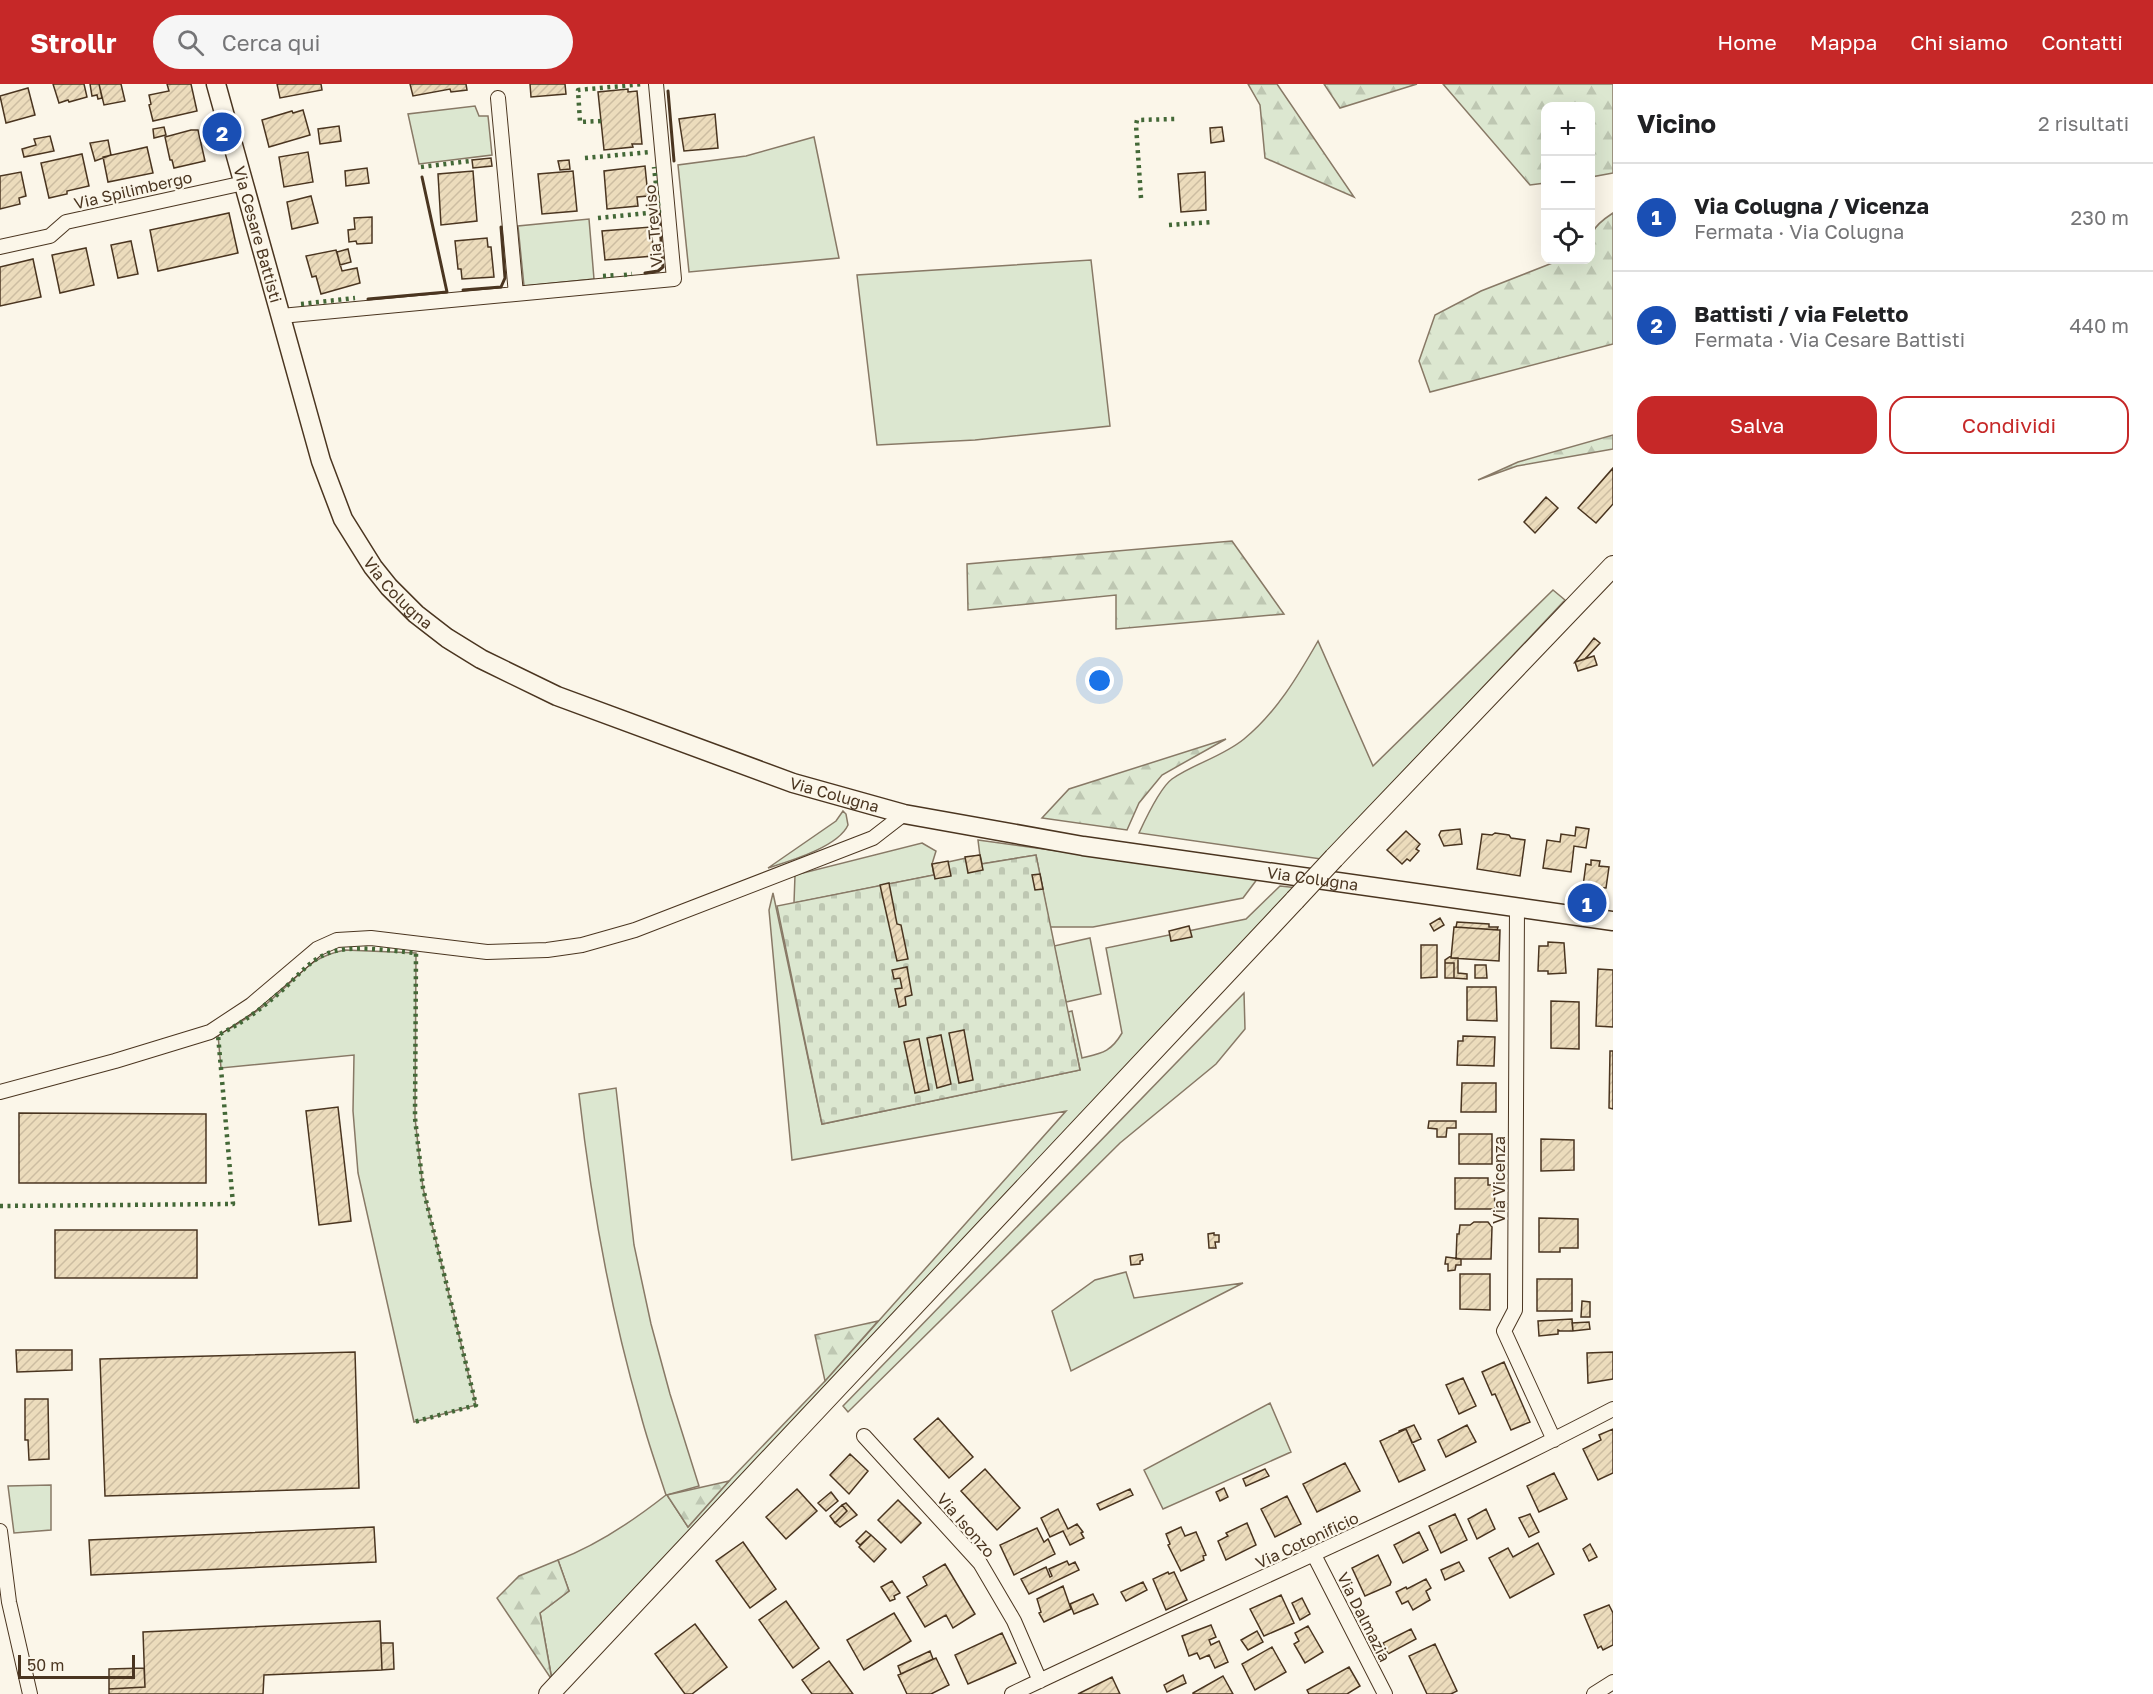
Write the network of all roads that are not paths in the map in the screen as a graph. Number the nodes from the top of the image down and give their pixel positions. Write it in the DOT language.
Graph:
graph roads {
  1 [pos="216,84"];
  2 [pos="656,84"];
  3 [pos="498,98"];
  4 [pos="244,183"];
  5 [pos="0,247"];
  6 [pos="516,294"];
  7 [pos="281,316"];
  8 [pos="1613,566"];
  9 [pos="904,814"];
  10 [pos="1517,907"];
  11 [pos="1613,921"];
  12 [pos="0,1092"];
  13 [pos="1613,1410"];
  14 [pos="864,1436"];
  15 [pos="1554,1440"];
  16 [pos="0,1531"];
  17 [pos="1314,1556"];
  18 [pos="1040,1681"];
  19 [pos="1613,1682"];
  20 [pos="30,1694"];
  21 [pos="549,1694"];
  22 [pos="1012,1694"];
  23 [pos="1385,1694"];
  24 [pos="1594,1694"];
  1 -- 4 [label="street, Via Cesare Battisti"];
  2 -- 6 [label="street, Via Treviso"];
  3 -- 6 [label="street"];
  4 -- 5 [label="street, Via Spilimbergo"];
  4 -- 7 [label="street, Via Cesare Battisti"];
  6 -- 7 [label="street, Via Treviso"];
  7 -- 9 [label="street, Via Colugna"];
  8 -- 21 [label="main road, bridge"];
  9 -- 10 [label="street, Via Colugna"];
  9 -- 12 [label="street"];
  10 -- 11 [label="street, Via Colugna"];
  10 -- 15 [label="street, Via Vicenza"];
  13 -- 15 [label="street, Via Cotonificio"];
  14 -- 18 [label="street, Via Isonzo"];
  15 -- 17 [label="street, Via Cotonificio"];
  16 -- 20 [label="street"];
  17 -- 18 [label="street, Via Cotonificio"];
  17 -- 23 [label="street, Via Dalmazia"];
  18 -- 22 [label="street, Via Cotonificio"];
  19 -- 24 [label="street"];
}
